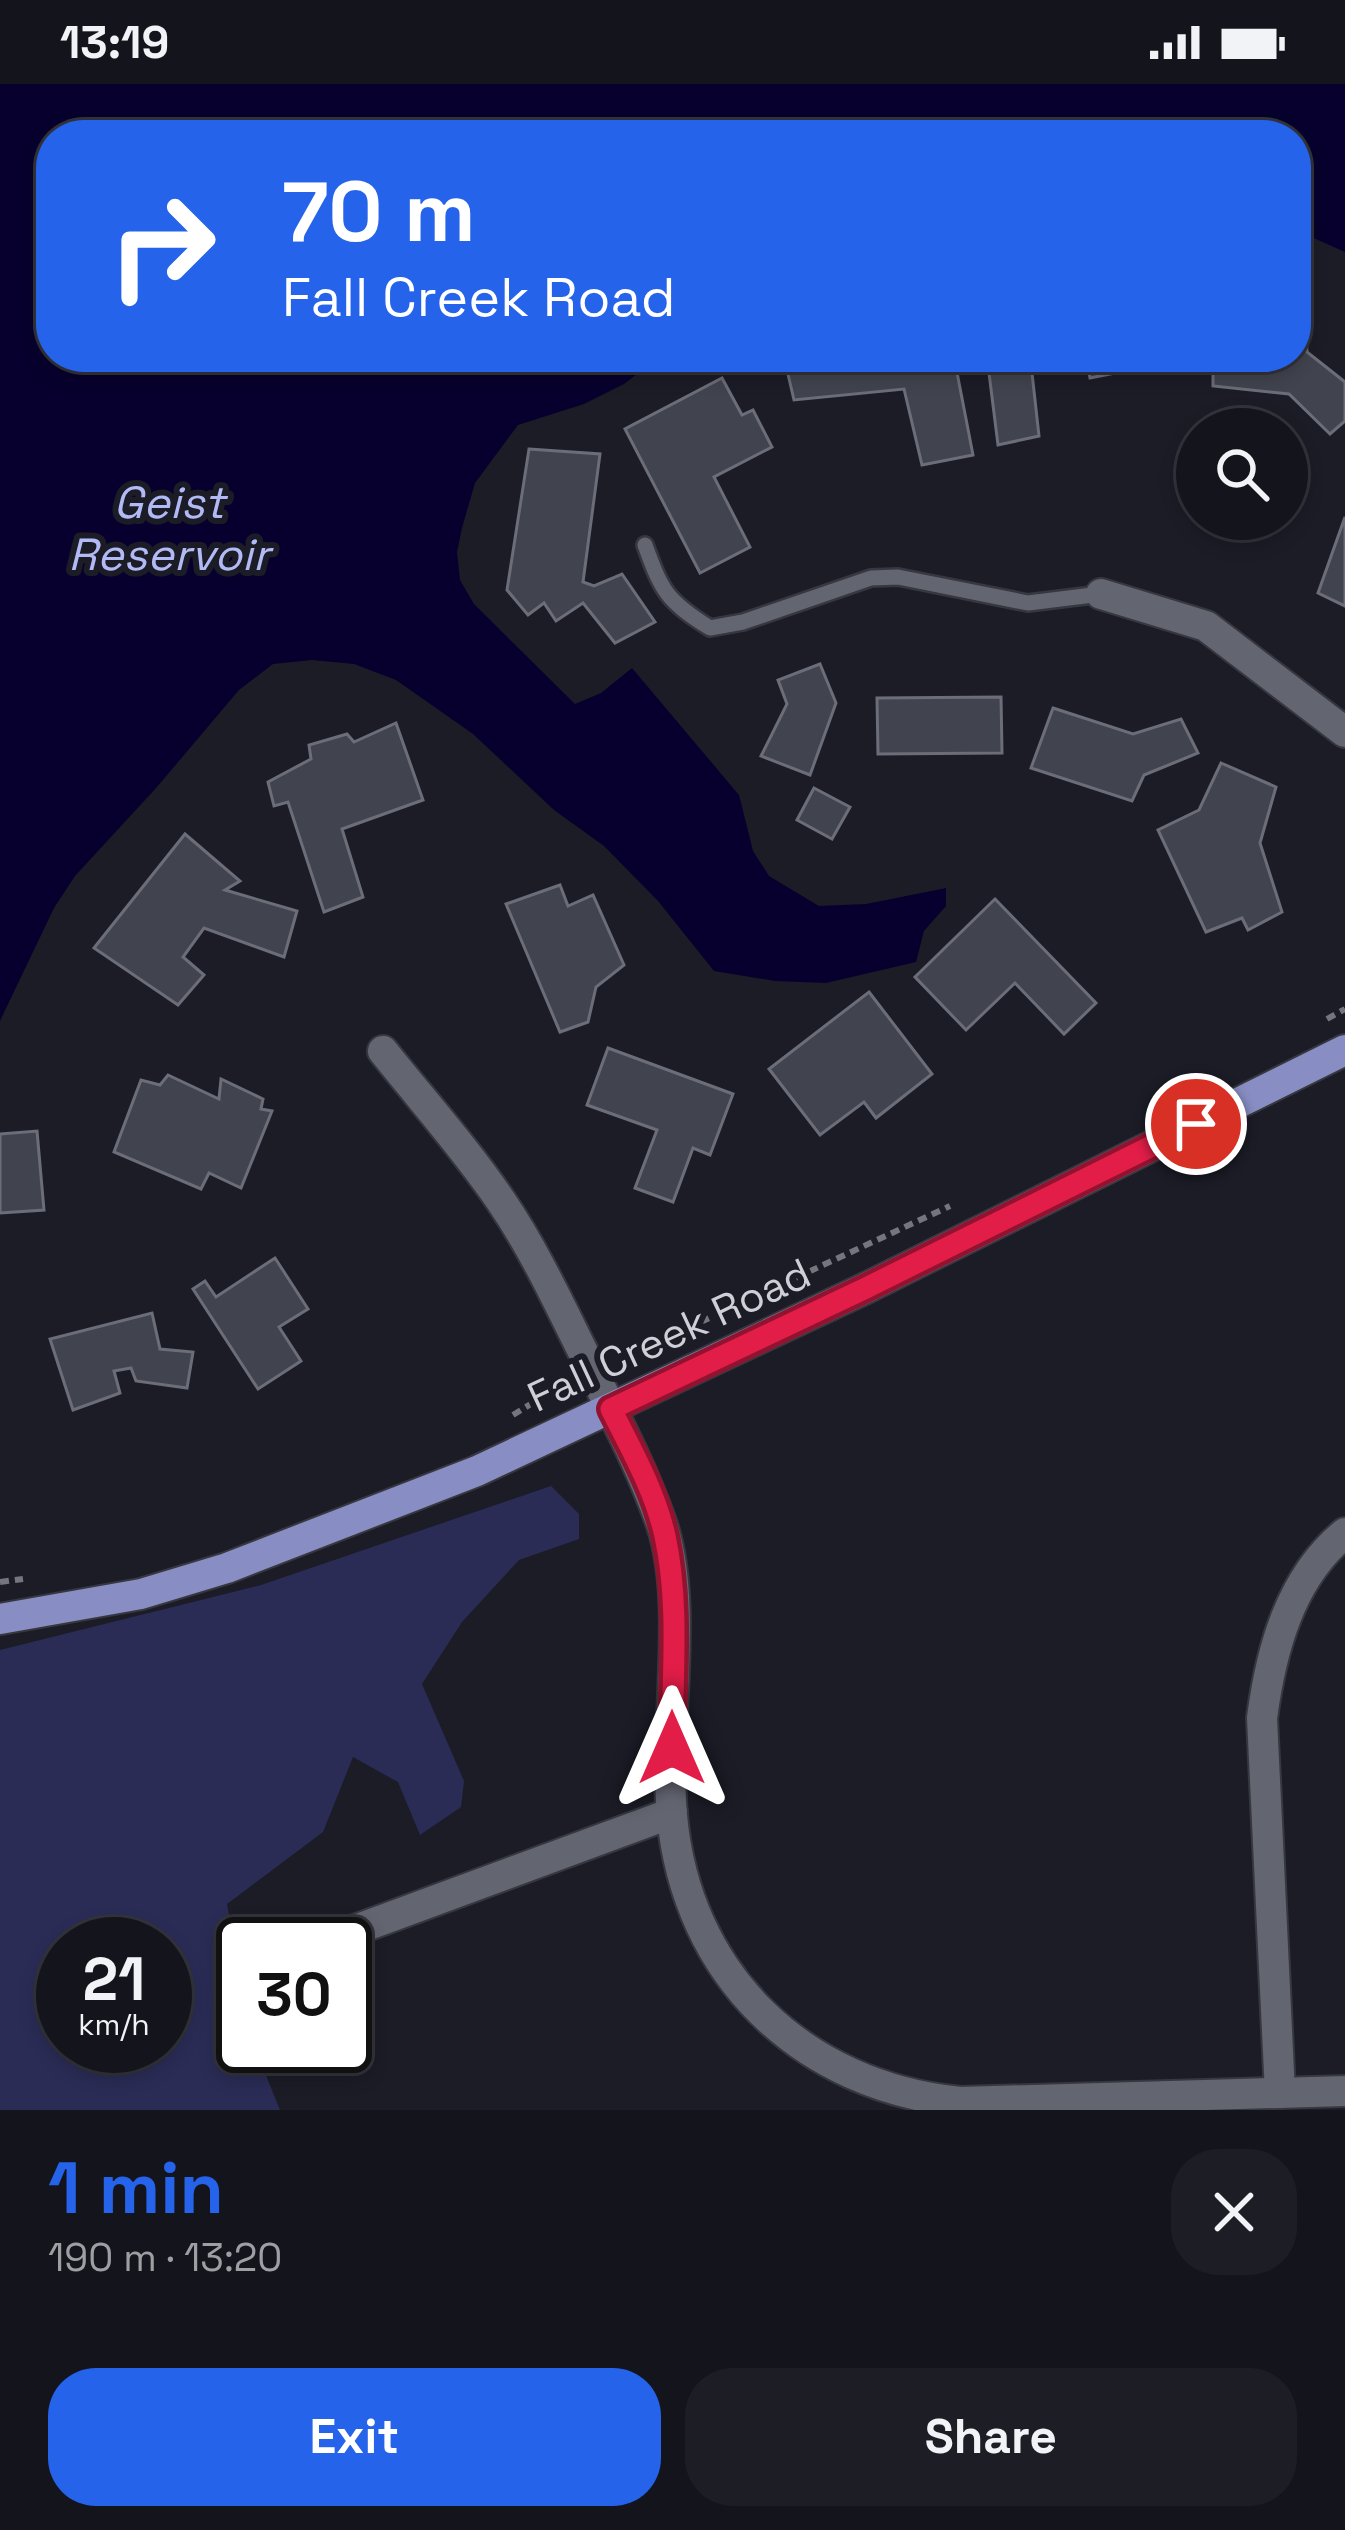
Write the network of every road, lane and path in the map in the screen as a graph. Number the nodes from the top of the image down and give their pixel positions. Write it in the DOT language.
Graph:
graph roads {
  1 [pos="645,545"];
  2 [pos="1101,594"];
  3 [pos="1345,731"];
  4 [pos="1345,1010"];
  5 [pos="1325,1020"];
  6 [pos="1345,1050"];
  7 [pos="382,1051"];
  8 [pos="951,1205"];
  9 [pos="592,1371"];
  10 [pos="611,1409"];
  11 [pos="512,1415"];
  12 [pos="1345,1532"];
  13 [pos="34,1580"];
  14 [pos="0,1582"];
  15 [pos="0,1619"];
  16 [pos="671,1814"];
  17 [pos="372,1924"];
  18 [pos="1345,2091"];
  19 [pos="1280,2093"];
  1 -- 2 [label="lane"];
  2 -- 3 [label="street"];
  4 -- 5 [label="path"];
  6 -- 10 [label="main road, Fall Creek Road"];
  7 -- 9 [label="street"];
  8 -- 9 [label="path"];
  9 -- 10 [label="street"];
  9 -- 11 [label="path"];
  10 -- 15 [label="main road, Fall Creek Road"];
  10 -- 16 [label="street"];
  12 -- 19 [label="street"];
  13 -- 14 [label="path"];
  16 -- 17 [label="street"];
  16 -- 19 [label="street"];
  18 -- 19 [label="street"];
}
